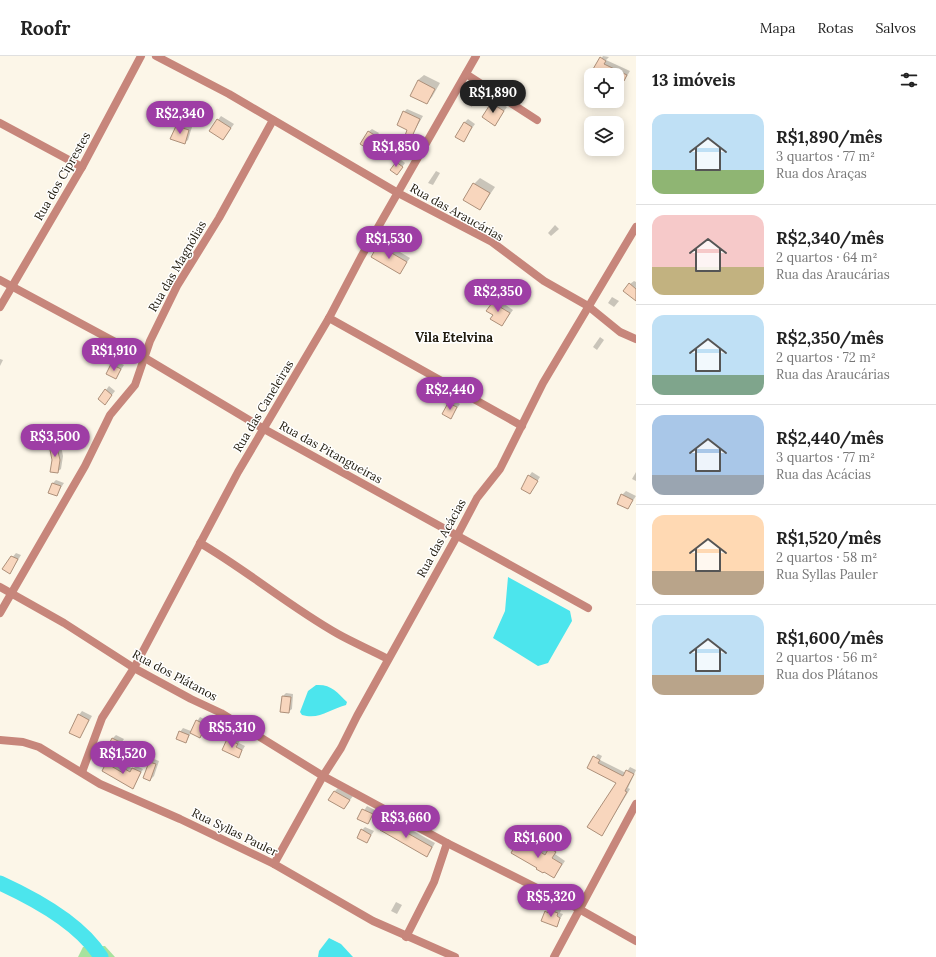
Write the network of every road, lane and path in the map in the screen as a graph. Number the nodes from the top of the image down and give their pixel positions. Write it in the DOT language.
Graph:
graph roads {
  1 [pos="141,56"];
  2 [pos="156,56"];
  3 [pos="476,56"];
  4 [pos="466,74"];
  5 [pos="273,120"];
  6 [pos="537,120"];
  7 [pos="0,123"];
  8 [pos="82,167"];
  9 [pos="398,193"];
  10 [pos="636,227"];
  11 [pos="0,280"];
  12 [pos="12,286"];
  13 [pos="588,306"];
  14 [pos="0,307"];
  15 [pos="329,318"];
  16 [pos="636,339"];
  17 [pos="145,358"];
  18 [pos="522,426"];
  19 [pos="264,429"];
  20 [pos="457,536"];
  21 [pos="200,543"];
  22 [pos="0,587"];
  23 [pos="11,593"];
  24 [pos="588,608"];
  25 [pos="0,613"];
  26 [pos="388,658"];
  27 [pos="134,668"];
  28 [pos="0,740"];
  29 [pos="82,772"];
  30 [pos="323,776"];
  31 [pos="636,804"];
  32 [pos="447,843"];
  33 [pos="274,864"];
  34 [pos="579,909"];
  35 [pos="406,937"];
  36 [pos="636,941"];
  37 [pos="455,957"];
  38 [pos="554,957"];
  1 -- 8 [label="street, Rua dos Ciprestes"];
  2 -- 5 [label="street, Rua das Araucárias"];
  3 -- 4 [label="street, Rua das Caneleiras"];
  4 -- 6 [label="street"];
  4 -- 9 [label="street, Rua das Caneleiras"];
  5 -- 9 [label="street, Rua das Araucárias"];
  5 -- 17 [label="street, Rua das Magnólias"];
  7 -- 8 [label="street"];
  8 -- 12 [label="street, Rua dos Ciprestes"];
  9 -- 13 [label="street, Rua das Araucárias"];
  9 -- 15 [label="street, Rua das Caneleiras"];
  10 -- 13 [label="street, Rua das Acácias"];
  11 -- 12 [label="street, Rua das Pitangueiras"];
  12 -- 14 [label="street, Rua dos Ciprestes"];
  12 -- 17 [label="street, Rua das Pitangueiras"];
  13 -- 16 [label="street, Rua das Araucárias"];
  13 -- 18 [label="street, Rua das Acácias"];
  15 -- 18 [label="street"];
  15 -- 19 [label="street, Rua das Caneleiras"];
  17 -- 19 [label="street, Rua das Pitangueiras"];
  17 -- 23 [label="street, Rua das Magnólias"];
  18 -- 20 [label="street, Rua das Acácias"];
  19 -- 20 [label="street, Rua das Pitangueiras"];
  19 -- 21 [label="street, Rua das Caneleiras"];
  20 -- 24 [label="street, Rua das Pitangueiras"];
  20 -- 26 [label="street, Rua das Acácias"];
  21 -- 26 [label="street"];
  21 -- 27 [label="street, Rua das Caneleiras"];
  22 -- 23 [label="street, Rua dos Plátanos"];
  23 -- 25 [label="street, Rua das Magnólias"];
  23 -- 27 [label="street, Rua dos Plátanos"];
  26 -- 30 [label="street, Rua das Acácias"];
  27 -- 29 [label="street, Rua das Caneleiras"];
  27 -- 30 [label="street, Rua dos Plátanos"];
  28 -- 29 [label="street, Rua Syllas Pauler"];
  29 -- 33 [label="street, Rua Syllas Pauler"];
  30 -- 32 [label="street, Rua dos Plátanos"];
  30 -- 33 [label="street, Rua das Acácias"];
  31 -- 34 [label="street"];
  32 -- 34 [label="street, Rua dos Plátanos"];
  32 -- 35 [label="street"];
  33 -- 35 [label="street, Rua Syllas Pauler"];
  34 -- 36 [label="street, Rua dos Plátanos"];
  34 -- 38 [label="street"];
  35 -- 37 [label="street, Rua Syllas Pauler"];
}
